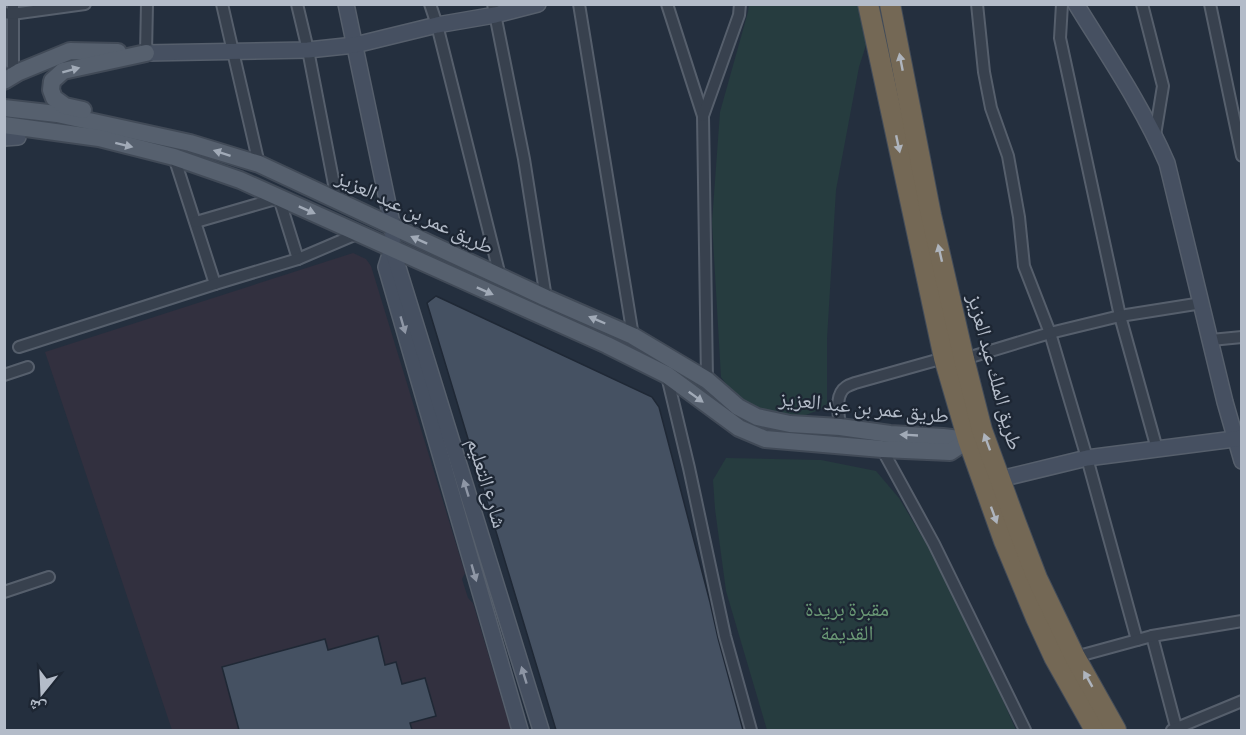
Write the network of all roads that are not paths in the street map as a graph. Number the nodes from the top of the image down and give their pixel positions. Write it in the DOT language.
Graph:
graph roads {
  1 [pos="85,4"];
  2 [pos="147,4"];
  3 [pos="222,4"];
  4 [pos="297,4"];
  5 [pos="346,4"];
  6 [pos="430,4"];
  7 [pos="538,4"];
  8 [pos="579,4"];
  9 [pos="667,4"];
  10 [pos="740,4"];
  11 [pos="868,4"];
  12 [pos="891,4"];
  13 [pos="1062,4"];
  14 [pos="1076,4"];
  15 [pos="1142,4"];
  16 [pos="1210,4"];
  17 [pos="977,5"];
  18 [pos="10,10"];
  19 [pos="494,10"];
  20 [pos="437,25"];
  21 [pos="355,45"];
  22 [pos="308,50"];
  23 [pos="70,51"];
  24 [pos="233,51"];
  25 [pos="146,53"];
  26 [pos="9,67"];
  27 [pos="4,81"];
  28 [pos="4,108"];
  29 [pos="703,117"];
  30 [pos="4,125"];
  31 [pos="1155,135"];
  32 [pos="9,137"];
  33 [pos="99,138"];
  34 [pos="190,143"];
  35 [pos="1242,156"];
  36 [pos="174,157"];
  37 [pos="259,164"];
  38 [pos="279,198"];
  39 [pos="337,201"];
  40 [pos="196,222"];
  41 [pos="393,228"];
  42 [pos="359,233"];
  43 [pos="392,249"];
  44 [pos="298,259"];
  45 [pos="500,276"];
  46 [pos="215,284"];
  47 [pos="546,298"];
  48 [pos="1202,303"];
  49 [pos="1120,315"];
  50 [pos="1050,333"];
  51 [pos="633,336"];
  52 [pos="1242,337"];
  53 [pos="1210,340"];
  54 [pos="19,347"];
  55 [pos="954,359"];
  56 [pos="28,367"];
  57 [pos="4,375"];
  58 [pos="667,375"];
  59 [pos="707,380"];
  60 [pos="840,427"];
  61 [pos="1239,439"];
  62 [pos="968,440"];
  63 [pos="882,449"];
  64 [pos="1157,449"];
  65 [pos="1087,458"];
  66 [pos="1242,461"];
  67 [pos="1000,479"];
  68 [pos="50,577"];
  69 [pos="4,592"];
  70 [pos="1242,621"];
  71 [pos="1152,636"];
  72 [pos="1137,640"];
  73 [pos="1075,657"];
  74 [pos="1242,701"];
  75 [pos="1174,729"];
  76 [pos="520,730"];
  77 [pos="541,730"];
  78 [pos="751,730"];
  79 [pos="1025,730"];
  80 [pos="1095,730"];
  81 [pos="1116,730"];
  1 -- 18 [label="street"];
  2 -- 25 [label="street"];
  3 -- 24 [label="street"];
  4 -- 22 [label="street"];
  5 -- 21 [label="street, شارع التعليم"];
  6 -- 20 [label="street"];
  7 -- 19 [label="street"];
  8 -- 51 [label="street"];
  9 -- 29 [label="street"];
  10 -- 29 [label="street"];
  11 -- 55 [label="highway, طريق الملك عبد العزيز, one-way"];
  55 -- 12 [label="highway, طريق الملك عبد العزيز, one-way"];
  13 -- 49 [label="street"];
  14 -- 31 [label="street"];
  15 -- 31 [label="street"];
  16 -- 35 [label="street"];
  17 -- 50 [label="street"];
  18 -- 26 [label="street"];
  19 -- 20 [label="street"];
  19 -- 47 [label="street"];
  20 -- 21 [label="street"];
  20 -- 45 [label="street"];
  21 -- 22 [label="street"];
  21 -- 41 [label="street, شارع التعليم"];
  22 -- 24 [label="street"];
  22 -- 39 [label="street"];
  23 -- 25 [label="main road"];
  23 -- 26 [label="main road"];
  23 -- 27 [label="main road"];
  24 -- 25 [label="street"];
  24 -- 37 [label="street"];
  34 -- 25 [label="main road, one-way"];
  28 -- 34 [label="main road, طريق عمر بن عبد العزيز"];
  29 -- 59 [label="street"];
  30 -- 33 [label="main road, طريق عمر بن عبد العزيز"];
  31 -- 48 [label="street"];
  32 -- 33 [label="main road"];
  33 -- 36 [label="main road, طريق عمر بن عبد العزيز, one-way"];
  37 -- 34 [label="main road, طريق عمر بن عبد العزيز, one-way"];
  36 -- 38 [label="main road, طريق عمر بن عبد العزيز"];
  36 -- 40 [label="street"];
  37 -- 39 [label="main road, طريق عمر بن عبد العزيز"];
  38 -- 40 [label="street"];
  38 -- 42 [label="main road, طريق عمر بن عبد العزيز, one-way"];
  38 -- 44 [label="street"];
  39 -- 41 [label="main road, طريق عمر بن عبد العزيز"];
  40 -- 46 [label="street"];
  41 -- 43 [label="street, شارع التعليم"];
  45 -- 41 [label="main road, طريق عمر بن عبد العزيز, one-way"];
  42 -- 43 [label="main road, طريق عمر بن عبد العزيز"];
  42 -- 44 [label="street"];
  43 -- 58 [label="main road, طريق عمر بن عبد العزيز, one-way"];
  43 -- 76 [label="street, شارع التعليم, one-way"];
  77 -- 43 [label="street, شارع التعليم, one-way"];
  44 -- 46 [label="street"];
  45 -- 47 [label="main road, طريق عمر بن عبد العزيز"];
  46 -- 54 [label="street"];
  51 -- 47 [label="main road, طريق عمر بن عبد العزيز, one-way"];
  48 -- 49 [label="street"];
  48 -- 53 [label="street"];
  49 -- 50 [label="street"];
  49 -- 64 [label="street"];
  50 -- 55 [label="street"];
  50 -- 65 [label="street"];
  51 -- 59 [label="main road, طريق عمر بن عبد العزيز"];
  52 -- 53 [label="street"];
  53 -- 61 [label="street"];
  55 -- 60 [label="street"];
  55 -- 62 [label="highway, طريق الملك عبد العزيز"];
  67 -- 55 [label="highway, طريق الملك عبد العزيز, one-way"];
  56 -- 57 [label="street"];
  58 -- 63 [label="main road, طريق عمر بن عبد العزيز, one-way"];
  58 -- 78 [label="street"];
  59 -- 60 [label="main road, طريق عمر بن عبد العزيز"];
  62 -- 60 [label="main road, طريق عمر بن عبد العزيز, one-way"];
  61 -- 64 [label="street"];
  61 -- 66 [label="street"];
  62 -- 63 [label="main road, طريق عمر بن عبد العزيز"];
  62 -- 80 [label="highway, طريق الملك عبد العزيز, one-way"];
  63 -- 79 [label="street"];
  64 -- 65 [label="street"];
  65 -- 67 [label="street"];
  65 -- 72 [label="street"];
  67 -- 73 [label="highway, طريق الملك عبد العزيز"];
  68 -- 69 [label="street"];
  70 -- 71 [label="street"];
  71 -- 72 [label="street"];
  71 -- 75 [label="street"];
  72 -- 73 [label="street"];
  81 -- 73 [label="highway, طريق الملك عبد العزيز, one-way"];
  74 -- 75 [label="street"];
}
